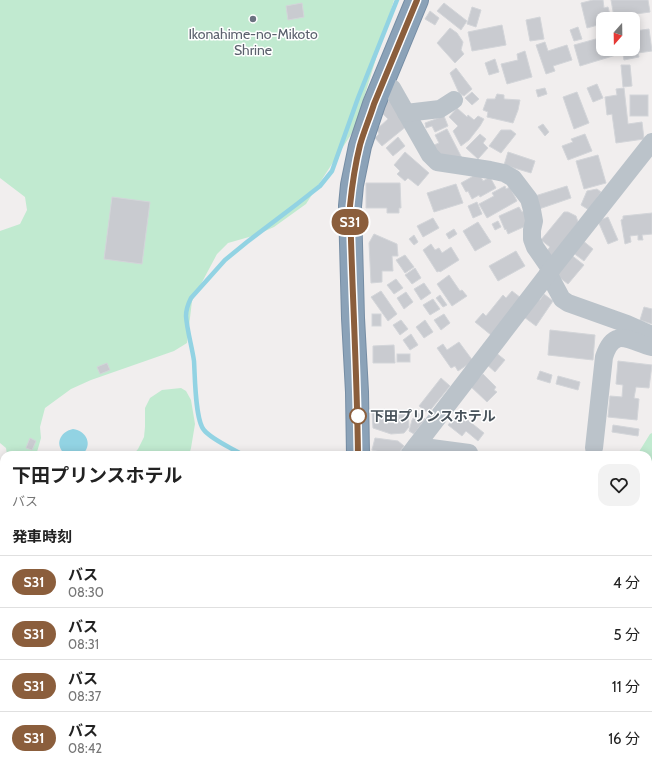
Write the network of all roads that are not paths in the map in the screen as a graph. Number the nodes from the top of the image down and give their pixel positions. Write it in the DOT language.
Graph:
graph roads {
  1 [pos="417,0"];
  2 [pos="383,83"];
  3 [pos="454,100"];
  4 [pos="406,113"];
  5 [pos="652,142"];
  6 [pos="550,272"];
  7 [pos="652,335"];
  8 [pos="652,346"];
  9 [pos="594,448"];
  10 [pos="412,450"];
  11 [pos="358,451"];
  12 [pos="441,451"];
  1 -- 2 [label="highway"];
  2 -- 4 [label="street"];
  2 -- 11 [label="highway"];
  3 -- 4 [label="street"];
  4 -- 6 [label="street"];
  5 -- 6 [label="street"];
  6 -- 7 [label="street"];
  6 -- 10 [label="street"];
  8 -- 9 [label="street"];
  10 -- 12 [label="street"];
}
